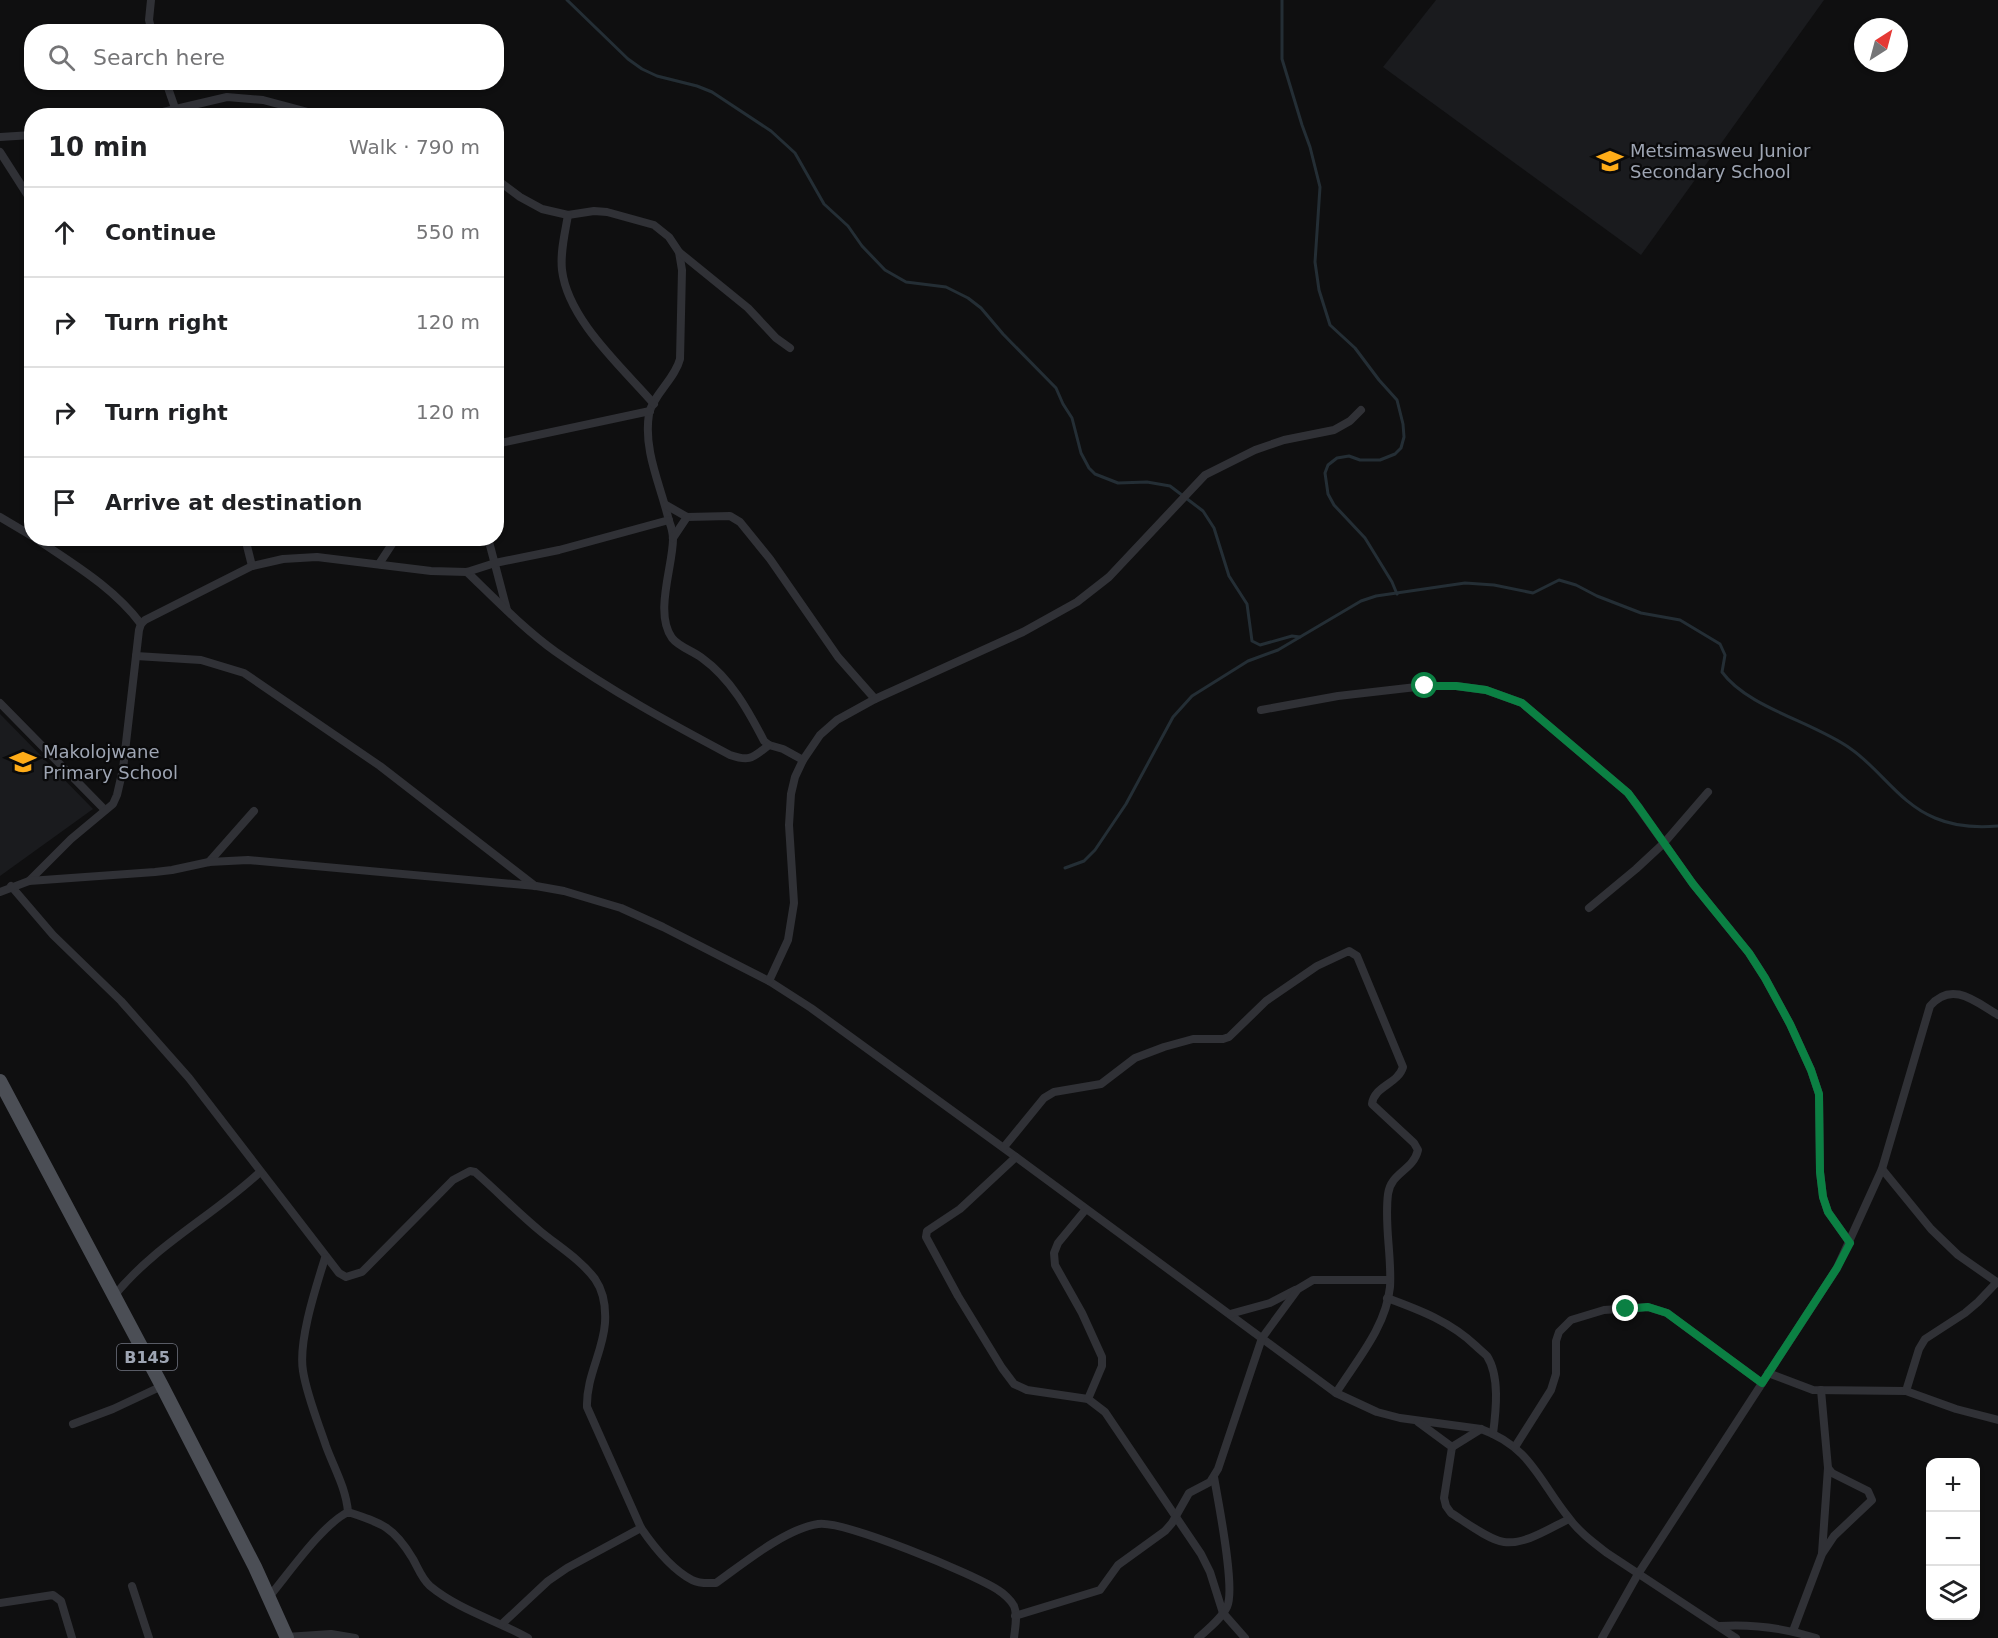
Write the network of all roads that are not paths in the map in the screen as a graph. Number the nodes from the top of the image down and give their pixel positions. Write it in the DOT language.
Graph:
graph roads {
  1 [pos="152,0"];
  2 [pos="150,24"];
  3 [pos="169,90"];
  4 [pos="175,108"];
  5 [pos="293,108"];
  6 [pos="24,136"];
  7 [pos="0,137"];
  8 [pos="0,152"];
  9 [pos="504,185"];
  10 [pos="24,190"];
  11 [pos="568,215"];
  12 [pos="679,252"];
  13 [pos="790,348"];
  14 [pos="652,408"];
  15 [pos="1361,410"];
  16 [pos="504,442"];
  17 [pos="666,505"];
  18 [pos="0,517"];
  19 [pos="687,517"];
  20 [pos="669,520"];
  21 [pos="24,532"];
  22 [pos="673,538"];
  23 [pos="46,546"];
  24 [pos="246,546"];
  25 [pos="391,546"];
  26 [pos="490,546"];
  27 [pos="495,563"];
  28 [pos="379,564"];
  29 [pos="252,566"];
  30 [pos="467,572"];
  31 [pos="507,610"];
  32 [pos="141,624"];
  33 [pos="136,656"];
  34 [pos="875,699"];
  35 [pos="0,703"];
  36 [pos="1261,710"];
  37 [pos="769,745"];
  38 [pos="803,760"];
  39 [pos="1708,792"];
  40 [pos="105,810"];
  41 [pos="254,811"];
  42 [pos="1664,843"];
  43 [pos="209,862"];
  44 [pos="29,881"];
  45 [pos="11,886"];
  46 [pos="536,886"];
  47 [pos="0,892"];
  48 [pos="1589,908"];
  49 [pos="769,981"];
  50 [pos="1998,1016"];
  51 [pos="0,1081"];
  52 [pos="1004,1148"];
  53 [pos="1016,1157"];
  54 [pos="1882,1169"];
  55 [pos="260,1172"];
  56 [pos="1086,1209"];
  57 [pos="1850,1243"];
  58 [pos="325,1258"];
  59 [pos="1389,1280"];
  60 [pos="1997,1283"];
  61 [pos="1298,1289"];
  62 [pos="114,1296"];
  63 [pos="1387,1298"];
  64 [pos="1230,1314"];
  65 [pos="1262,1338"];
  66 [pos="1768,1373"];
  67 [pos="1762,1383"];
  68 [pos="162,1386"];
  69 [pos="1821,1390"];
  70 [pos="1906,1391"];
  71 [pos="1336,1393"];
  72 [pos="1088,1399"];
  73 [pos="1998,1420"];
  74 [pos="1418,1422"];
  75 [pos="73,1424"];
  76 [pos="1482,1429"];
  77 [pos="1493,1434"];
  78 [pos="1452,1447"];
  79 [pos="1515,1447"];
  80 [pos="1828,1468"];
  81 [pos="1214,1477"];
  82 [pos="348,1512"];
  83 [pos="1175,1516"];
  84 [pos="1569,1519"];
  85 [pos="641,1528"];
  86 [pos="1822,1554"];
  87 [pos="1638,1574"];
  88 [pos="132,1586"];
  89 [pos="269,1597"];
  90 [pos="0,1603"];
  91 [pos="1223,1613"];
  92 [pos="1015,1616"];
  93 [pos="502,1624"];
  94 [pos="1720,1626"];
  95 [pos="1793,1631"];
  96 [pos="72,1638"];
  97 [pos="148,1638"];
  98 [pos="286,1638"];
  99 [pos="355,1638"];
  100 [pos="528,1638"];
  101 [pos="1014,1638"];
  102 [pos="1198,1638"];
  103 [pos="1245,1638"];
  104 [pos="1602,1638"];
  105 [pos="1736,1638"];
  106 [pos="1816,1638"];
  1 -- 2 [label="street"];
  3 -- 4 [label="street"];
  4 -- 5 [label="street"];
  6 -- 7 [label="street"];
  8 -- 10 [label="street"];
  9 -- 11 [label="street"];
  11 -- 12 [label="street"];
  11 -- 14 [label="street"];
  12 -- 13 [label="street"];
  12 -- 14 [label="street"];
  14 -- 16 [label="street"];
  14 -- 17 [label="street"];
  15 -- 34 [label="street"];
  17 -- 19 [label="street"];
  17 -- 20 [label="street"];
  18 -- 21 [label="street"];
  19 -- 22 [label="street"];
  19 -- 34 [label="street"];
  20 -- 22 [label="street"];
  20 -- 27 [label="street"];
  22 -- 37 [label="street"];
  23 -- 32 [label="street"];
  24 -- 29 [label="street"];
  25 -- 28 [label="street"];
  26 -- 27 [label="street"];
  27 -- 30 [label="street"];
  27 -- 31 [label="street"];
  28 -- 29 [label="street"];
  28 -- 30 [label="street"];
  29 -- 32 [label="street"];
  30 -- 31 [label="street"];
  31 -- 37 [label="street"];
  32 -- 33 [label="street"];
  33 -- 40 [label="street"];
  33 -- 46 [label="street"];
  34 -- 38 [label="street"];
  35 -- 40 [label="street"];
  36 -- 42 [label="street"];
  37 -- 38 [label="street"];
  38 -- 49 [label="street"];
  39 -- 42 [label="street"];
  40 -- 44 [label="street"];
  41 -- 43 [label="street"];
  42 -- 48 [label="street"];
  42 -- 57 [label="street"];
  43 -- 44 [label="street"];
  43 -- 46 [label="street"];
  44 -- 45 [label="street"];
  45 -- 47 [label="street"];
  45 -- 55 [label="street"];
  46 -- 49 [label="street"];
  49 -- 52 [label="street"];
  50 -- 54 [label="street"];
  51 -- 62 [label="main road, B145"];
  52 -- 53 [label="street"];
  52 -- 59 [label="street"];
  53 -- 56 [label="street"];
  53 -- 72 [label="street"];
  54 -- 57 [label="street"];
  54 -- 60 [label="street"];
  55 -- 58 [label="street"];
  55 -- 62 [label="street"];
  56 -- 64 [label="street"];
  56 -- 72 [label="street"];
  57 -- 66 [label="street"];
  58 -- 82 [label="street"];
  58 -- 85 [label="street"];
  59 -- 61 [label="street"];
  59 -- 63 [label="street"];
  60 -- 70 [label="street"];
  61 -- 64 [label="street"];
  61 -- 65 [label="street"];
  62 -- 68 [label="main road, B145"];
  63 -- 71 [label="street"];
  63 -- 77 [label="street"];
  64 -- 65 [label="street"];
  65 -- 71 [label="street"];
  65 -- 81 [label="street"];
  66 -- 67 [label="street"];
  66 -- 69 [label="street"];
  67 -- 79 [label="street"];
  67 -- 87 [label="street"];
  68 -- 75 [label="street"];
  68 -- 89 [label="main road, B145"];
  69 -- 70 [label="street"];
  69 -- 80 [label="street"];
  70 -- 73 [label="street"];
  71 -- 74 [label="street"];
  72 -- 83 [label="street"];
  74 -- 76 [label="street"];
  74 -- 78 [label="street"];
  76 -- 77 [label="street"];
  76 -- 78 [label="street"];
  77 -- 79 [label="street"];
  78 -- 84 [label="street"];
  79 -- 84 [label="street"];
  80 -- 86 [label="street"];
  80 -- 86 [label="street"];
  81 -- 83 [label="street"];
  81 -- 91 [label="street"];
  82 -- 89 [label="street"];
  82 -- 93 [label="street"];
  83 -- 91 [label="street"];
  83 -- 92 [label="street"];
  84 -- 87 [label="street"];
  85 -- 92 [label="street"];
  85 -- 93 [label="street"];
  86 -- 95 [label="street"];
  87 -- 94 [label="street"];
  87 -- 104 [label="street"];
  88 -- 97 [label="street"];
  89 -- 98 [label="main road, B145"];
  90 -- 96 [label="street"];
  91 -- 102 [label="street"];
  91 -- 103 [label="street"];
  92 -- 101 [label="street"];
  93 -- 100 [label="street"];
  94 -- 95 [label="street"];
  94 -- 105 [label="street"];
  95 -- 106 [label="street"];
  98 -- 99 [label="street"];
}
